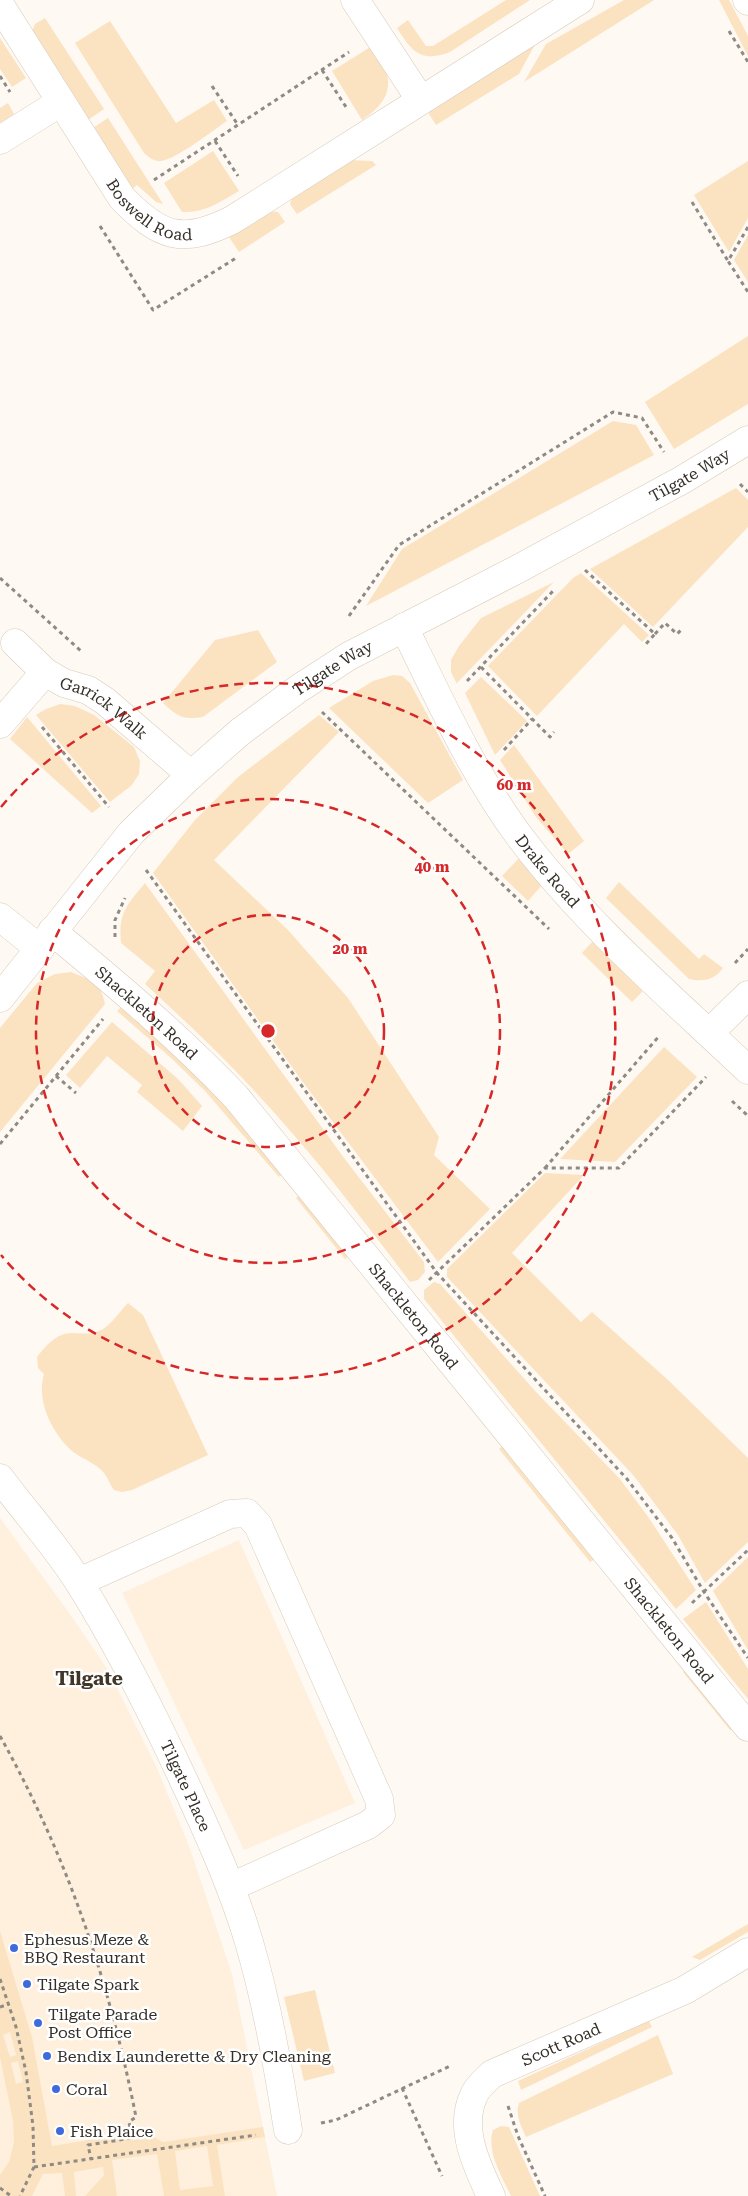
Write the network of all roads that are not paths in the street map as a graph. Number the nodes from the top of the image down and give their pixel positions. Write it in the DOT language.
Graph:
graph roads {
  1 [pos="356,0"];
  2 [pos="580,0"];
  3 [pos="0,5"];
  4 [pos="420,99"];
  5 [pos="61,102"];
  6 [pos="0,140"];
  7 [pos="748,440"];
  8 [pos="404,627"];
  9 [pos="15,643"];
  10 [pos="46,672"];
  11 [pos="0,724"];
  12 [pos="191,775"];
  13 [pos="0,917"];
  14 [pos="46,940"];
  15 [pos="748,995"];
  16 [pos="0,998"];
  17 [pos="709,1033"];
  18 [pos="748,1070"];
  19 [pos="0,1478"];
  20 [pos="79,1582"];
  21 [pos="748,1727"];
  22 [pos="231,1887"];
  23 [pos="748,1952"];
  24 [pos="288,2130"];
  25 [pos="491,2196"];
  1 -- 4 [label="street"];
  2 -- 4 [label="street, Boswell Road"];
  3 -- 5 [label="street, Boswell Road"];
  4 -- 5 [label="street, Boswell Road"];
  5 -- 6 [label="street"];
  7 -- 8 [label="street, Tilgate Way"];
  8 -- 12 [label="street, Tilgate Way"];
  8 -- 17 [label="street, Drake Road"];
  9 -- 10 [label="street, Garrick Walk"];
  10 -- 11 [label="street"];
  10 -- 12 [label="street, Garrick Walk"];
  12 -- 14 [label="street, Tilgate Way"];
  13 -- 14 [label="street, Shackleton Road"];
  14 -- 16 [label="street, Tilgate Way"];
  14 -- 21 [label="street, Shackleton Road"];
  15 -- 17 [label="street"];
  17 -- 18 [label="street, Drake Road"];
  19 -- 20 [label="street, Tilgate Place"];
  20 -- 22 [label="street, Tilgate Place"];
  20 -- 22 [label="street"];
  22 -- 24 [label="street, Tilgate Place"];
  23 -- 25 [label="street, Scott Road"];
}
